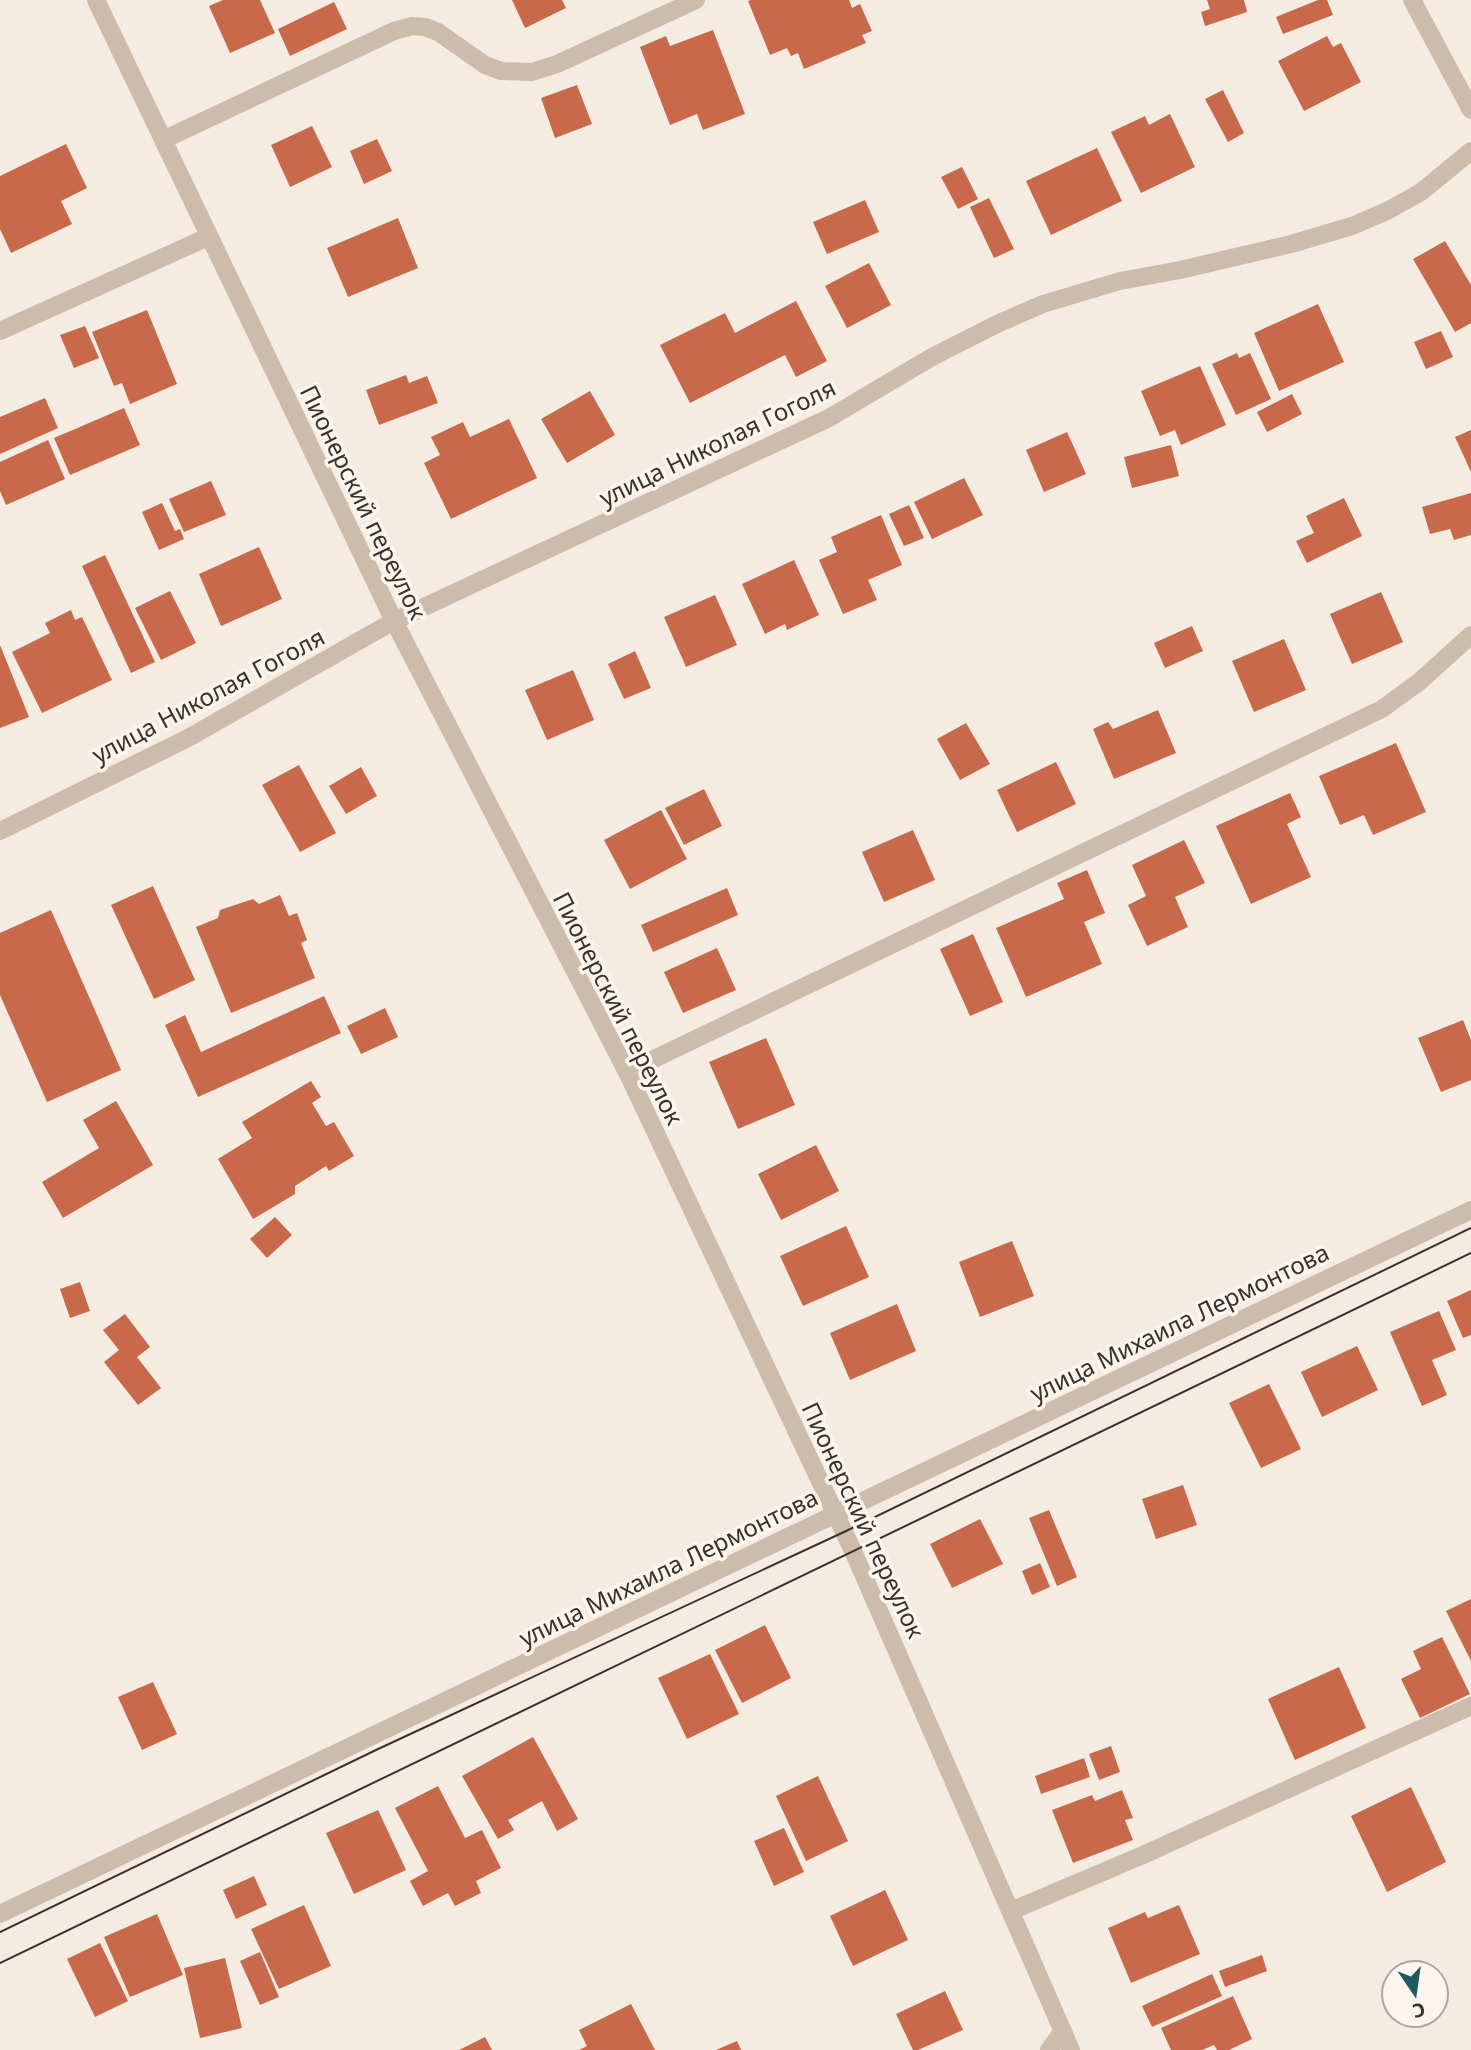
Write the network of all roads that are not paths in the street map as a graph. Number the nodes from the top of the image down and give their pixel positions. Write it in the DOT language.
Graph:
graph roads {
  1 [pos="96,0"];
  2 [pos="696,0"];
  3 [pos="1412,0"];
  4 [pos="1471,110"];
  5 [pos="163,140"];
  6 [pos="1471,151"];
  7 [pos="208,237"];
  8 [pos="0,331"];
  9 [pos="394,621"];
  10 [pos="1471,635"];
  11 [pos="0,831"];
  12 [pos="627,1072"];
  13 [pos="1471,1210"];
  14 [pos="835,1514"];
  15 [pos="1471,1706"];
  16 [pos="1011,1912"];
  17 [pos="0,1914"];
  18 [pos="1063,2031"];
  19 [pos="1049,2050"];
  20 [pos="1072,2050"];
  1 -- 5 [label="street, Пионерский переулок"];
  2 -- 5 [label="street"];
  3 -- 4 [label="street"];
  5 -- 7 [label="street, Пионерский переулок"];
  6 -- 9 [label="street, улица Николая Гоголя"];
  7 -- 8 [label="street"];
  7 -- 9 [label="street, Пионерский переулок"];
  9 -- 11 [label="street, улица Николая Гоголя"];
  9 -- 12 [label="street, Пионерский переулок"];
  10 -- 12 [label="street"];
  12 -- 14 [label="street, Пионерский переулок"];
  13 -- 14 [label="street, улица Михаила Лермонтова"];
  14 -- 16 [label="street, Пионерский переулок"];
  14 -- 17 [label="street, улица Михаила Лермонтова"];
  15 -- 16 [label="street"];
  16 -- 18 [label="street, Пионерский переулок"];
  18 -- 19 [label="street"];
  18 -- 20 [label="street, Пионерский переулок"];
}
